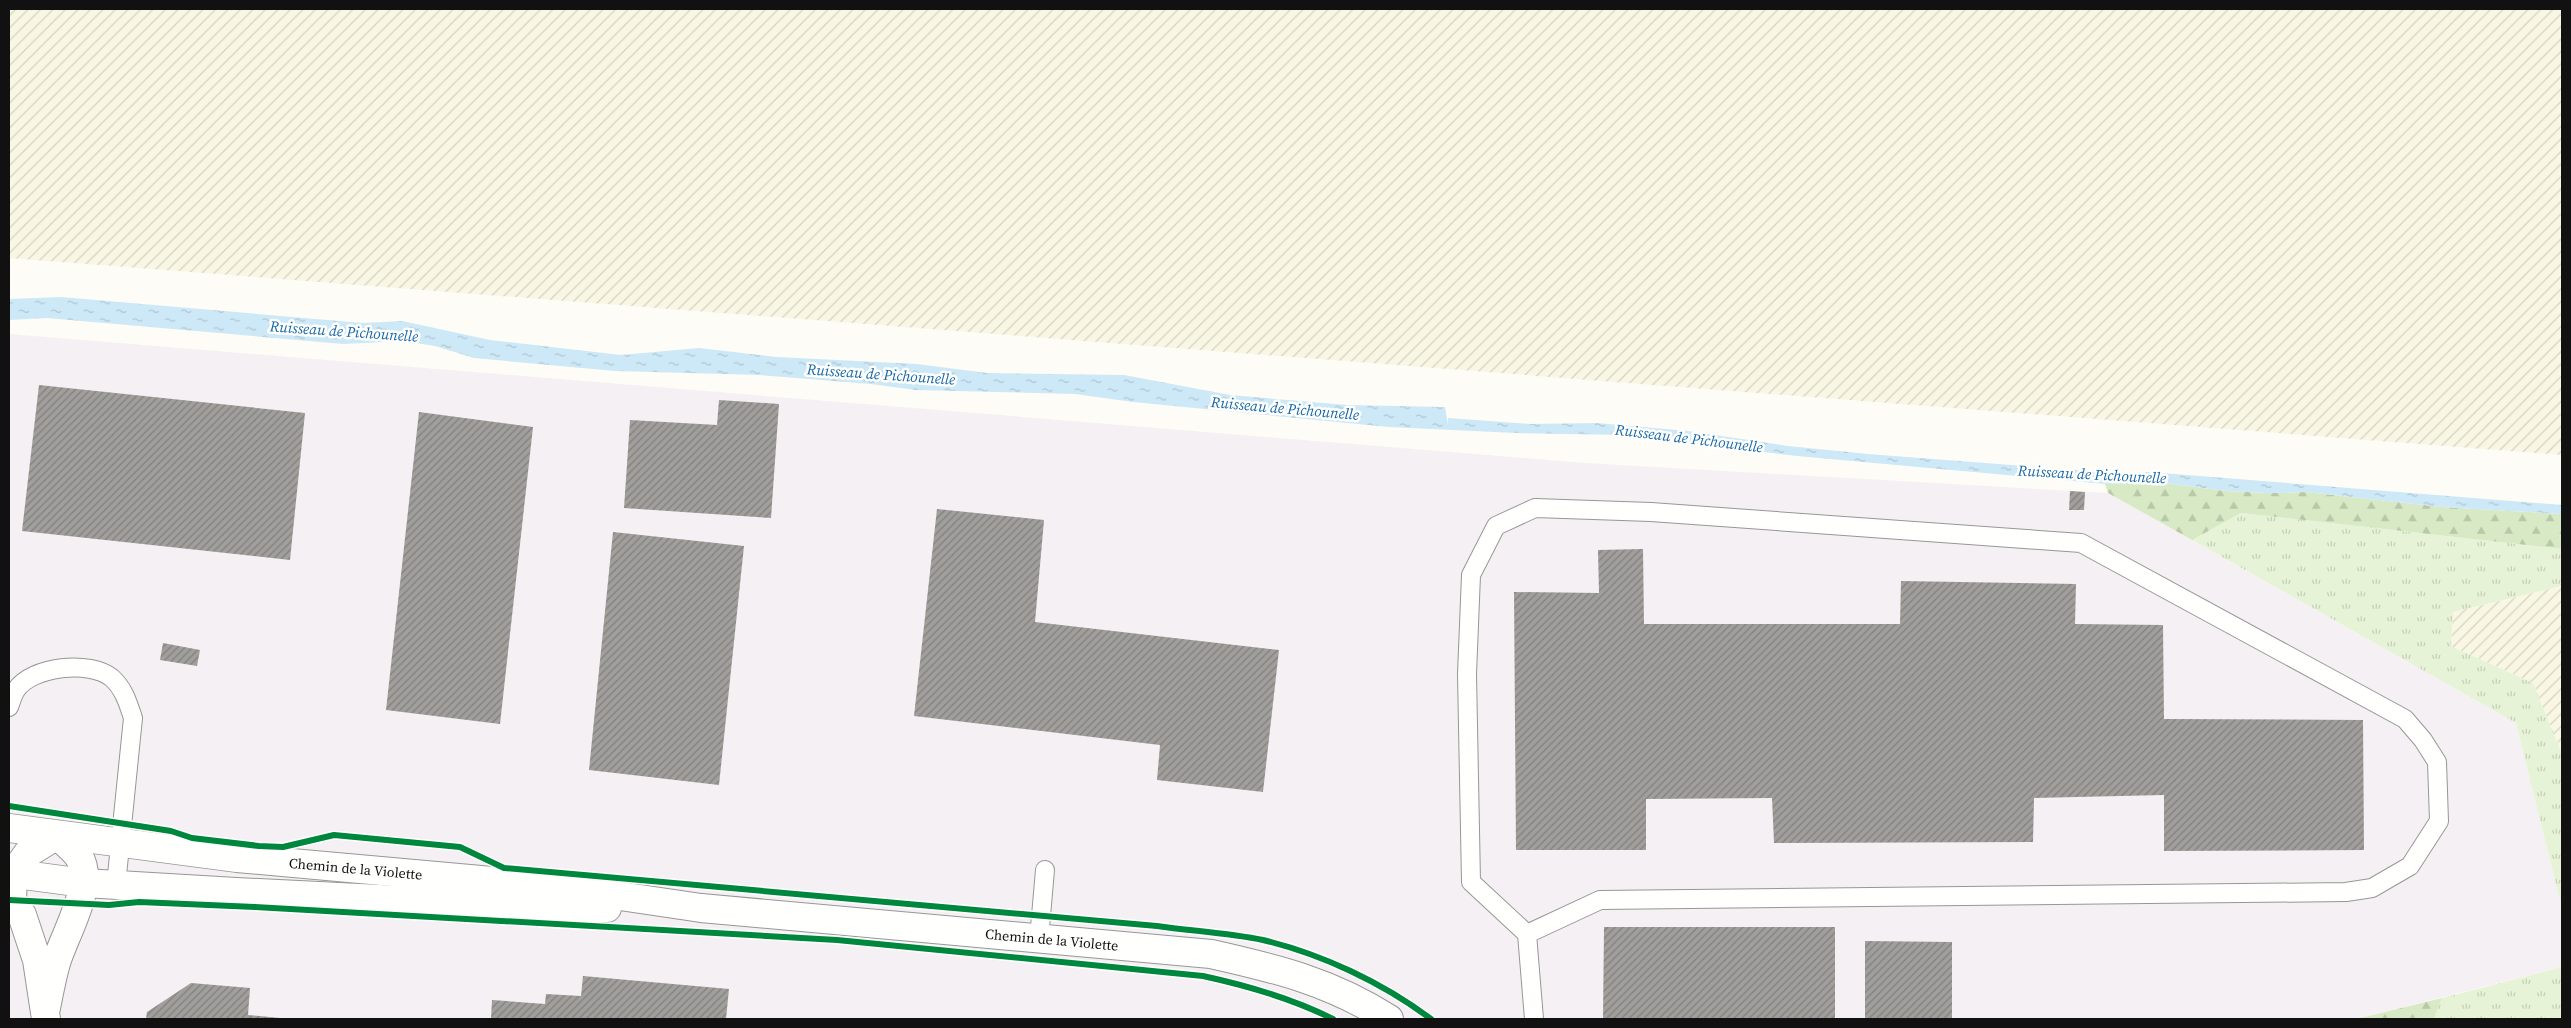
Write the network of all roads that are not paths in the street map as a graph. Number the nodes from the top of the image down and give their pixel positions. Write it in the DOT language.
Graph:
graph roads {
  1 [pos="9,708"];
  2 [pos="9,828"];
  3 [pos="57,835"];
  4 [pos="120,844"];
  5 [pos="1045,870"];
  6 [pos="11,874"];
  7 [pos="84,882"];
  8 [pos="116,885"];
  9 [pos="701,908"];
  10 [pos="1527,934"];
  11 [pos="1039,938"];
  12 [pos="46,1014"];
  13 [pos="1389,1019"];
  14 [pos="1534,1019"];
  1 -- 4 [label="lane"];
  2 -- 3 [label="street, Chemin de la Violette"];
  3 -- 4 [label="street, Chemin de la Violette"];
  3 -- 6 [label="street"];
  3 -- 7 [label="street"];
  4 -- 8 [label="lane"];
  4 -- 9 [label="street, Chemin de la Violette"];
  5 -- 11 [label="lane"];
  6 -- 7 [label="street, Chemin de la Violette"];
  6 -- 12 [label="street"];
  7 -- 8 [label="street, Chemin de la Violette"];
  7 -- 12 [label="street"];
  8 -- 9 [label="street, Chemin de la Violette"];
  9 -- 11 [label="street, Chemin de la Violette"];
  10 -- 10 [label="lane"];
  10 -- 14 [label="lane"];
  11 -- 13 [label="street, Chemin de la Violette"];
}
